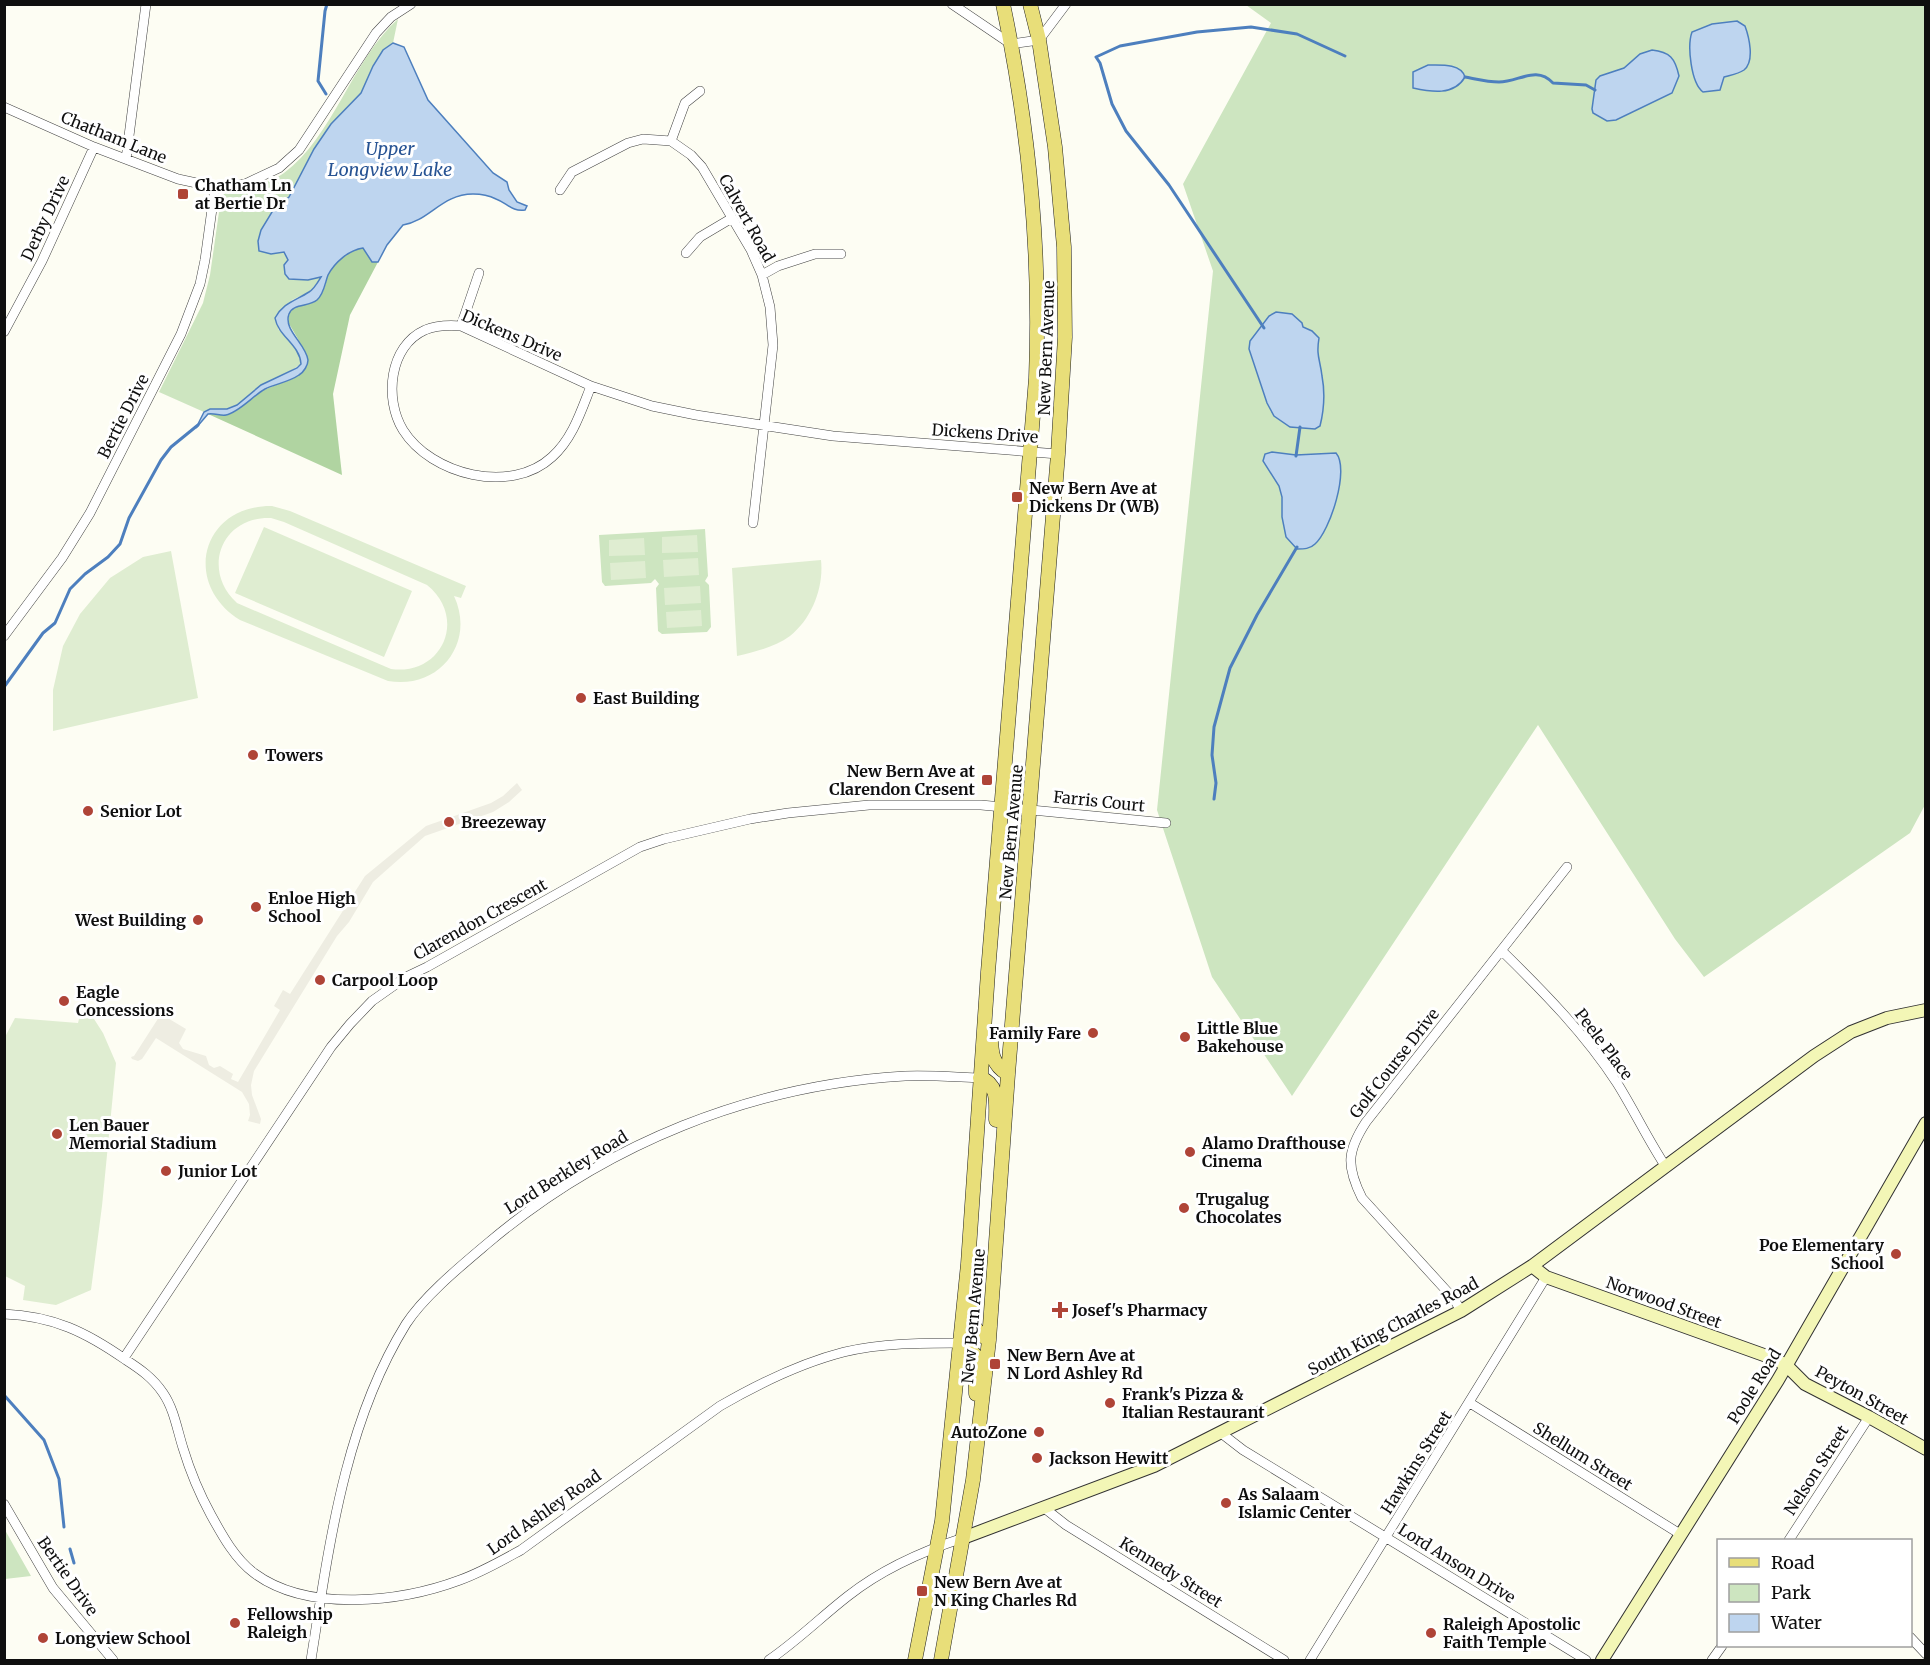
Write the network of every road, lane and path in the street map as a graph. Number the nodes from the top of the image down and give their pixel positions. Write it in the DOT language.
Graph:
graph roads {
  1 [pos="146,4"];
  2 [pos="411,4"];
  3 [pos="952,4"];
  4 [pos="1003,4"];
  5 [pos="1030,4"];
  6 [pos="1066,4"];
  7 [pos="1039,40"];
  8 [pos="1011,44"];
  9 [pos="700,91"];
  10 [pos="4,107"];
  11 [pos="671,141"];
  12 [pos="94,147"];
  13 [pos="126,159"];
  14 [pos="215,187"];
  15 [pos="560,190"];
  16 [pos="732,218"];
  17 [pos="686,253"];
  18 [pos="842,254"];
  19 [pos="479,273"];
  20 [pos="762,275"];
  21 [pos="461,326"];
  22 [pos="4,332"];
  23 [pos="591,386"];
  24 [pos="764,425"];
  25 [pos="1030,452"];
  26 [pos="1058,454"];
  27 [pos="753,523"];
  28 [pos="4,636"];
  29 [pos="1002,806"];
  30 [pos="1030,809"];
  31 [pos="1166,823"];
  32 [pos="1567,867"];
  33 [pos="1502,951"];
  34 [pos="988,972"];
  35 [pos="1926,1010"];
  36 [pos="1008,1074"];
  37 [pos="980,1078"];
  38 [pos="1926,1123"];
  39 [pos="1001,1167"];
  40 [pos="1666,1167"];
  41 [pos="970,1223"];
  42 [pos="1532,1266"];
  43 [pos="1546,1277"];
  44 [pos="1461,1311"];
  45 [pos="4,1314"];
  46 [pos="989,1340"];
  47 [pos="960,1343"];
  48 [pos="124,1358"];
  49 [pos="1787,1366"];
  50 [pos="1470,1402"];
  51 [pos="1869,1417"];
  52 [pos="1221,1433"];
  53 [pos="978,1435"];
  54 [pos="1926,1449"];
  55 [pos="4,1504"];
  56 [pos="1043,1507"];
  57 [pos="1680,1534"];
  58 [pos="1387,1537"];
  59 [pos="963,1538"];
  60 [pos="1790,1539"];
  61 [pos="937,1546"];
  62 [pos="321,1599"];
  63 [pos="1912,1638"];
  64 [pos="1721,1647"];
  65 [pos="1926,1654"];
  66 [pos="113,1660"];
  67 [pos="311,1660"];
  68 [pos="769,1660"];
  69 [pos="915,1660"];
  70 [pos="940,1660"];
  71 [pos="1284,1660"];
  72 [pos="1310,1660"];
  73 [pos="1586,1660"];
  74 [pos="1602,1660"];
  75 [pos="1712,1660"];
  1 -- 13 [label="street"];
  2 -- 14 [label="street"];
  3 -- 8 [label="street"];
  4 -- 8 [label="main road, New Bern Avenue"];
  5 -- 7 [label="main road, New Bern Avenue"];
  6 -- 7 [label="street"];
  7 -- 8 [label="street"];
  7 -- 26 [label="main road, New Bern Avenue"];
  8 -- 25 [label="main road, New Bern Avenue"];
  9 -- 11 [label="street"];
  10 -- 12 [label="street, Chatham Lane"];
  11 -- 15 [label="street"];
  11 -- 16 [label="street, Calvert Road"];
  12 -- 13 [label="street, Chatham Lane"];
  12 -- 22 [label="street, Derby Drive"];
  13 -- 14 [label="street, Chatham Lane"];
  14 -- 28 [label="street, Bertie Drive"];
  16 -- 17 [label="street"];
  16 -- 20 [label="street, Calvert Road"];
  18 -- 20 [label="street"];
  19 -- 21 [label="street"];
  20 -- 24 [label="street, Calvert Road"];
  21 -- 23 [label="street, Dickens Drive"];
  21 -- 23 [label="street, Dickens Drive"];
  23 -- 24 [label="street, Dickens Drive"];
  24 -- 25 [label="street, Dickens Drive"];
  24 -- 27 [label="street, Calvert Road"];
  25 -- 26 [label="street, Dickens Drive"];
  25 -- 29 [label="main road, New Bern Avenue"];
  26 -- 30 [label="main road, New Bern Avenue"];
  29 -- 30 [label="street, Clarendon Crescent"];
  29 -- 34 [label="main road, New Bern Avenue"];
  29 -- 48 [label="street, Clarendon Crescent"];
  30 -- 31 [label="street, Farris Court"];
  30 -- 36 [label="main road, New Bern Avenue"];
  32 -- 33 [label="street, Golf Course Drive"];
  33 -- 40 [label="street, Peele Place"];
  33 -- 44 [label="street, Golf Course Drive"];
  34 -- 36 [label="main road"];
  34 -- 37 [label="main road, New Bern Avenue"];
  35 -- 40 [label="street, South King Charles Road"];
  36 -- 39 [label="main road, New Bern Avenue"];
  37 -- 39 [label="main road"];
  37 -- 41 [label="main road, New Bern Avenue"];
  37 -- 62 [label="street, Lord Berkley Road"];
  38 -- 49 [label="street, Poole Road"];
  39 -- 46 [label="main road, New Bern Avenue"];
  40 -- 42 [label="street, South King Charles Road"];
  41 -- 46 [label="main road"];
  41 -- 47 [label="main road, New Bern Avenue"];
  42 -- 43 [label="street, Norwood Street"];
  42 -- 44 [label="street, South King Charles Road"];
  43 -- 49 [label="street, Norwood Street"];
  43 -- 50 [label="street, Hawkins Street"];
  44 -- 52 [label="street, South King Charles Road"];
  45 -- 48 [label="street, Lord Ashley Road"];
  46 -- 53 [label="main road, New Bern Avenue"];
  47 -- 53 [label="main road"];
  47 -- 61 [label="main road, New Bern Avenue"];
  47 -- 62 [label="street, Lord Ashley Road"];
  48 -- 62 [label="street, Lord Ashley Road"];
  49 -- 51 [label="street, Peyton Street"];
  49 -- 57 [label="street, Poole Road"];
  50 -- 57 [label="street, Shellum Street"];
  50 -- 58 [label="street, Hawkins Street"];
  51 -- 54 [label="street, Peyton Street"];
  51 -- 60 [label="street, Nelson Street"];
  52 -- 56 [label="street, South King Charles Road"];
  52 -- 58 [label="street, Lord Anson Drive"];
  53 -- 59 [label="main road, New Bern Avenue"];
  55 -- 66 [label="street, Bertie Drive"];
  56 -- 59 [label="street, South King Charles Road"];
  56 -- 71 [label="street, Kennedy Street"];
  57 -- 74 [label="street, Poole Road"];
  58 -- 72 [label="street, Hawkins Street"];
  58 -- 73 [label="street, Lord Anson Drive"];
  59 -- 61 [label="street"];
  59 -- 70 [label="main road, New Bern Avenue"];
  61 -- 68 [label="street"];
  61 -- 69 [label="main road, New Bern Avenue"];
  62 -- 67 [label="street, Lord Berkley Road"];
  63 -- 65 [label="street"];
  64 -- 75 [label="street"];
}
